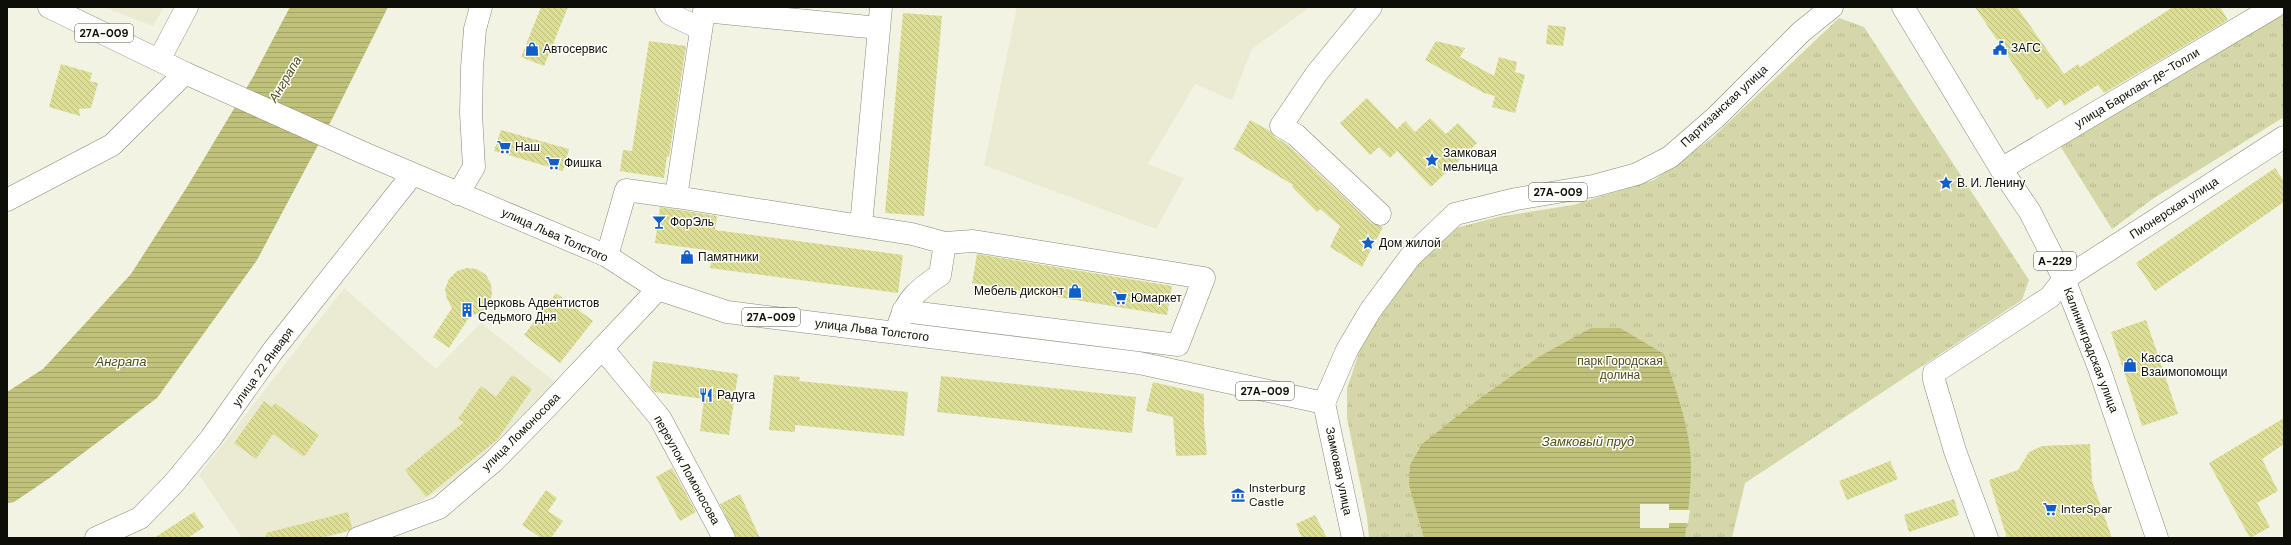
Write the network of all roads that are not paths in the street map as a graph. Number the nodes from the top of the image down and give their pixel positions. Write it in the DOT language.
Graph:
graph roads {
  1 [pos="49,7"];
  2 [pos="187,7"];
  3 [pos="481,7"];
  4 [pos="666,7"];
  5 [pos="881,7"];
  6 [pos="1371,7"];
  7 [pos="1832,7"];
  8 [pos="1903,7"];
  9 [pos="2274,7"];
  10 [pos="879,28"];
  11 [pos="701,29"];
  12 [pos="159,60"];
  13 [pos="188,74"];
  14 [pos="2284,137"];
  15 [pos="2001,170"];
  16 [pos="412,175"];
  17 [pos="458,194"];
  18 [pos="676,197"];
  19 [pos="7,200"];
  20 [pos="1380,214"];
  21 [pos="861,226"];
  22 [pos="945,243"];
  23 [pos="607,256"];
  24 [pos="2064,279"];
  25 [pos="658,289"];
  26 [pos="902,311"];
  27 [pos="898,334"];
  28 [pos="602,348"];
  29 [pos="1324,403"];
  30 [pos="96,538"];
  31 [pos="358,538"];
  32 [pos="724,538"];
  33 [pos="1353,538"];
  34 [pos="1988,538"];
  35 [pos="2156,538"];
  1 -- 12 [label="main road, 27А-009"];
  2 -- 12 [label="main road"];
  3 -- 17 [label="main road"];
  4 -- 11 [label="main road"];
  5 -- 10 [label="main road"];
  6 -- 20 [label="main road"];
  7 -- 29 [label="main road, Партизанская улица / 27А-009"];
  8 -- 15 [label="main road, Калининградская улица / А-229"];
  9 -- 15 [label="main road, улица Барклая-де-Толли"];
  10 -- 11 [label="main road"];
  10 -- 21 [label="main road"];
  11 -- 18 [label="main road"];
  12 -- 13 [label="main road, улица Льва Толстого / 27А-009"];
  13 -- 16 [label="main road, улица Льва Толстого / 27А-009"];
  13 -- 19 [label="main road"];
  14 -- 24 [label="main road, Пионерская улица"];
  15 -- 24 [label="main road, Калининградская улица / А-229"];
  16 -- 17 [label="main road, улица Льва Толстого / 27А-009"];
  16 -- 30 [label="main road, улица 22 Января"];
  17 -- 23 [label="main road, улица Льва Толстого / 27А-009"];
  18 -- 21 [label="main road"];
  18 -- 23 [label="main road"];
  21 -- 22 [label="main road"];
  22 -- 26 [label="main road"];
  22 -- 26 [label="main road"];
  23 -- 25 [label="main road, улица Льва Толстого / 27А-009"];
  24 -- 34 [label="main road, Пионерская улица"];
  24 -- 35 [label="main road, Калининградская улица / А-229"];
  25 -- 27 [label="main road, улица Льва Толстого / 27А-009"];
  25 -- 28 [label="main road, улица Ломоносова"];
  26 -- 27 [label="main road"];
  27 -- 29 [label="main road, улица Льва Толстого / 27А-009"];
  28 -- 31 [label="main road, улица Ломоносова"];
  28 -- 32 [label="main road, переулок Ломоносова"];
  29 -- 33 [label="main road, Замковая улица"];
}
